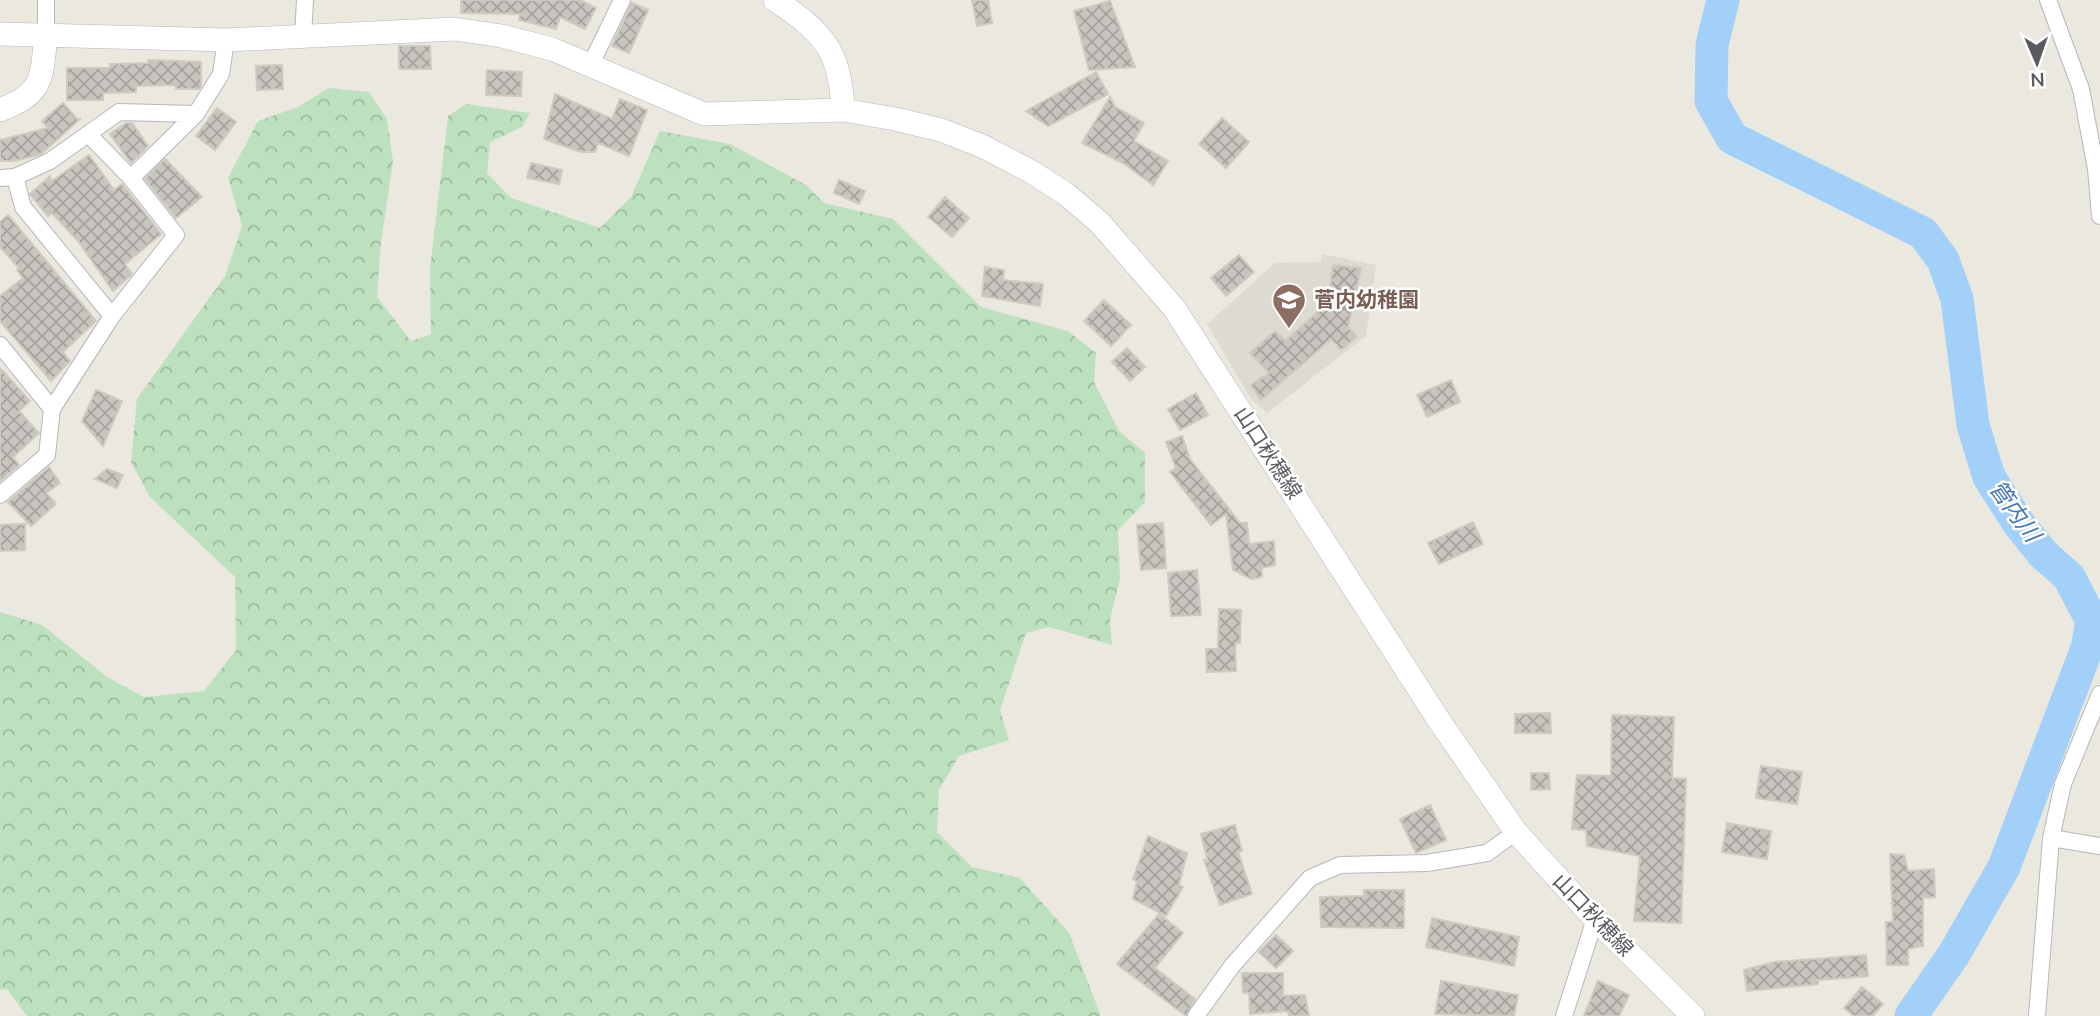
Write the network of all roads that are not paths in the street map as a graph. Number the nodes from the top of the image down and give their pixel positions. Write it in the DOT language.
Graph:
graph roads {
  1 [pos="47,0"];
  2 [pos="305,0"];
  3 [pos="622,0"];
  4 [pos="775,0"];
  5 [pos="2048,0"];
  6 [pos="0,34"];
  7 [pos="46,36"];
  8 [pos="303,37"];
  9 [pos="226,40"];
  10 [pos="591,64"];
  11 [pos="0,110"];
  12 [pos="843,110"];
  13 [pos="196,114"];
  14 [pos="88,134"];
  15 [pos="7,178"];
  16 [pos="131,178"];
  17 [pos="2100,216"];
  18 [pos="112,316"];
  19 [pos="0,345"];
  20 [pos="52,409"];
  21 [pos="0,495"];
  22 [pos="2100,694"];
  23 [pos="1516,832"];
  24 [pos="2051,838"];
  25 [pos="2100,846"];
  26 [pos="1595,919"];
  27 [pos="1196,1016"];
  28 [pos="1564,1016"];
  29 [pos="1693,1016"];
  30 [pos="2037,1016"];
  1 -- 7 [label="street"];
  2 -- 8 [label="street"];
  3 -- 10 [label="street"];
  4 -- 12 [label="main road"];
  5 -- 17 [label="street"];
  6 -- 7 [label="main road, 山口秋穂線"];
  7 -- 9 [label="main road, 山口秋穂線"];
  7 -- 11 [label="main road"];
  8 -- 9 [label="main road, 山口秋穂線"];
  8 -- 10 [label="main road, 山口秋穂線"];
  9 -- 13 [label="street"];
  10 -- 12 [label="main road, 山口秋穂線"];
  12 -- 23 [label="main road, 山口秋穂線"];
  13 -- 14 [label="street"];
  13 -- 16 [label="street"];
  14 -- 15 [label="street"];
  14 -- 16 [label="street"];
  15 -- 18 [label="street"];
  16 -- 18 [label="street"];
  18 -- 20 [label="street"];
  19 -- 20 [label="street"];
  20 -- 21 [label="street"];
  22 -- 24 [label="street"];
  23 -- 26 [label="main road, 山口秋穂線"];
  23 -- 27 [label="street"];
  24 -- 25 [label="street"];
  24 -- 30 [label="street"];
  26 -- 28 [label="street"];
  26 -- 29 [label="main road, 山口秋穂線"];
}
